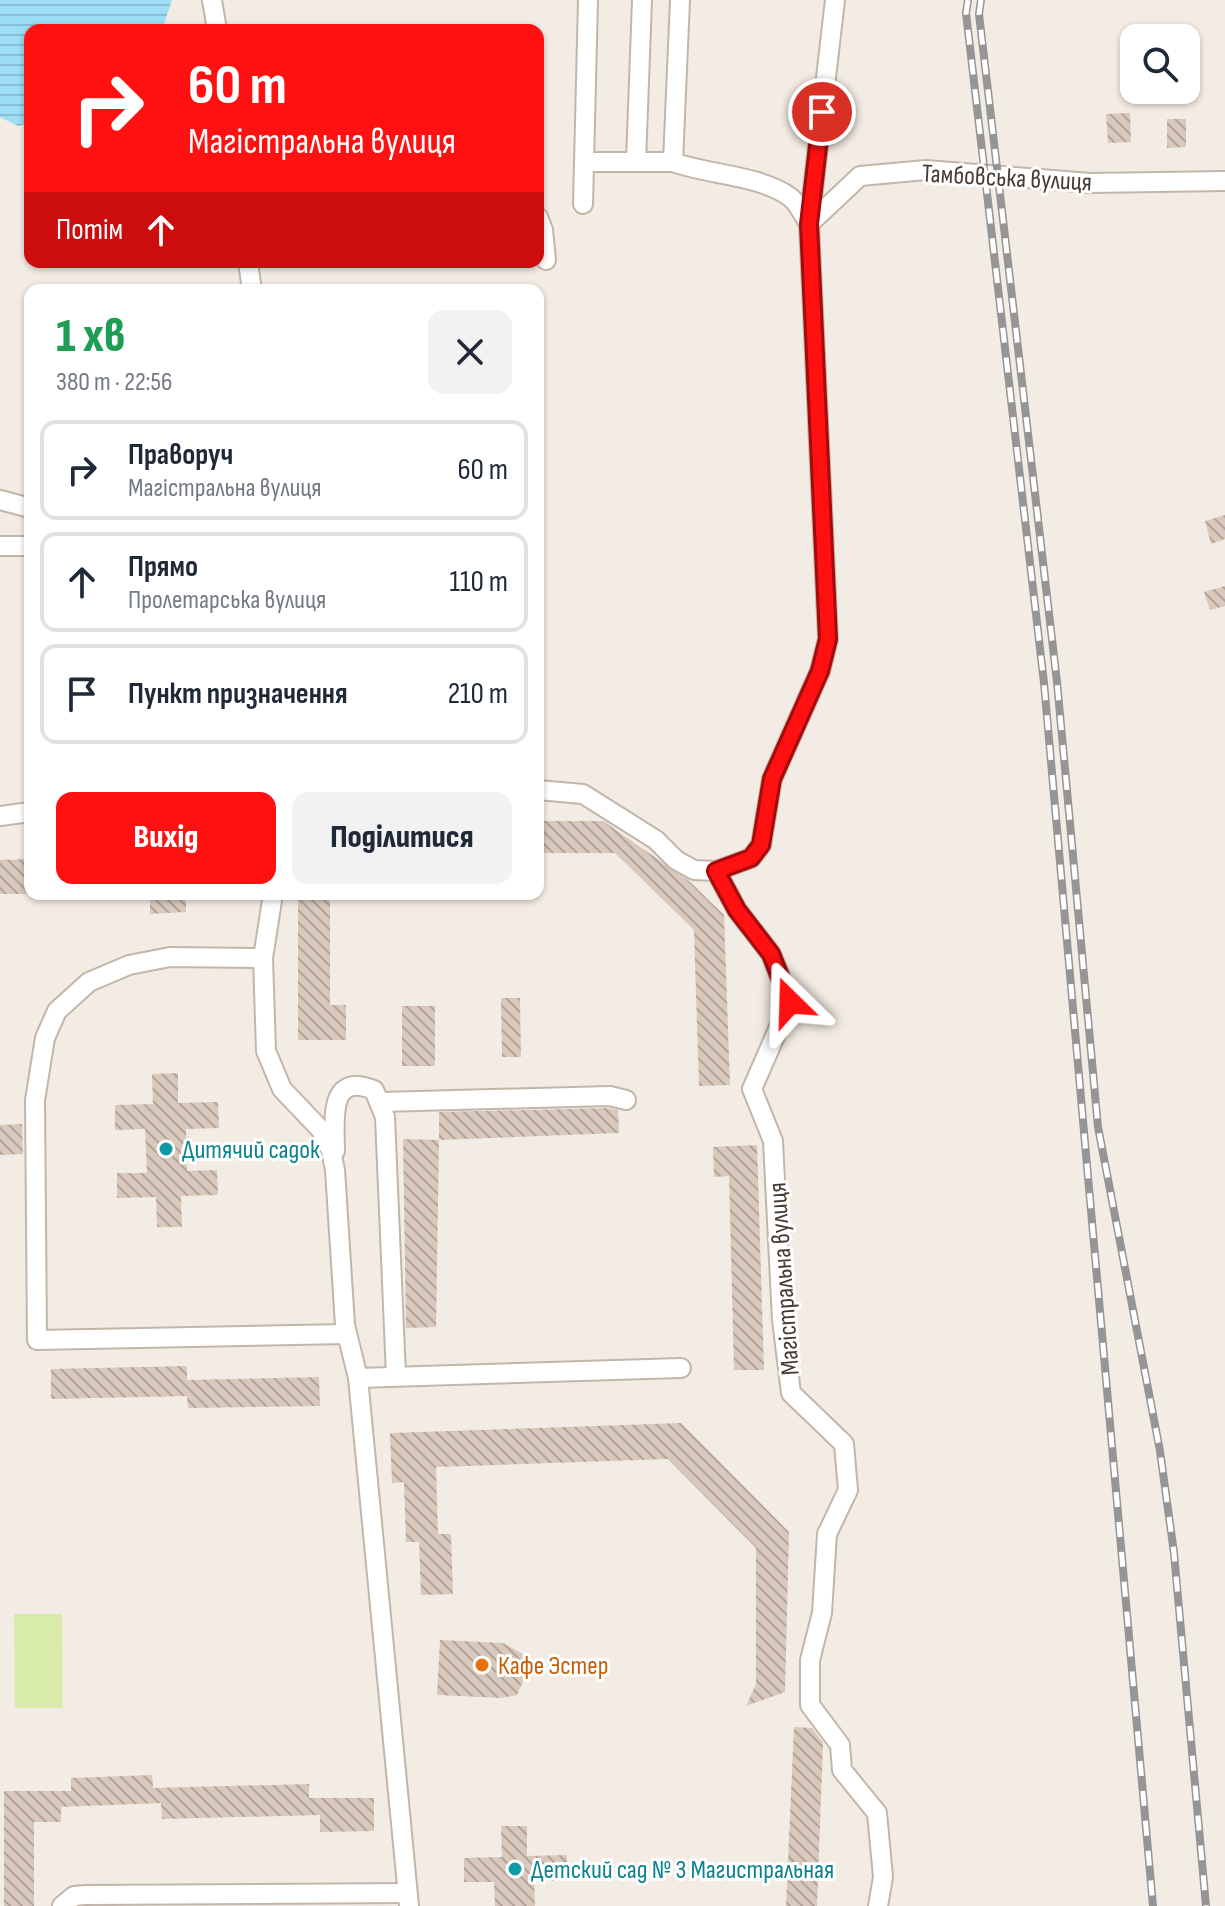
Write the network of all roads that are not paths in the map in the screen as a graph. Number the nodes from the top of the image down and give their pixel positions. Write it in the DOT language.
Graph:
graph roads {
  1 [pos="212,0"];
  2 [pos="588,0"];
  3 [pos="642,0"];
  4 [pos="680,0"];
  5 [pos="835,0"];
  6 [pos="216,24"];
  7 [pos="584,162"];
  8 [pos="636,162"];
  9 [pos="673,162"];
  10 [pos="1225,181"];
  11 [pos="583,204"];
  12 [pos="809,224"];
  13 [pos="544,240"];
  14 [pos="546,260"];
  15 [pos="0,500"];
  16 [pos="24,506"];
  17 [pos="0,546"];
  18 [pos="24,546"];
  19 [pos="544,791"];
  20 [pos="24,813"];
  21 [pos="0,816"];
  22 [pos="716,871"];
  23 [pos="272,900"];
  24 [pos="263,958"];
  25 [pos="626,1100"];
  26 [pos="381,1102"];
  27 [pos="335,1170"];
  28 [pos="347,1334"];
  29 [pos="681,1368"];
  30 [pos="396,1376"];
  31 [pos="358,1378"];
  32 [pos="408,1900"];
  33 [pos="62,1906"];
  34 [pos="878,1906"];
  1 -- 6 [label="street"];
  2 -- 7 [label="street"];
  3 -- 8 [label="street"];
  4 -- 9 [label="street"];
  5 -- 12 [label="street"];
  7 -- 8 [label="street"];
  7 -- 11 [label="street"];
  8 -- 9 [label="street"];
  9 -- 12 [label="street"];
  10 -- 12 [label="street, Тамбовська вулиця"];
  12 -- 22 [label="street"];
  13 -- 14 [label="street"];
  15 -- 16 [label="street"];
  17 -- 18 [label="street"];
  19 -- 22 [label="street"];
  20 -- 21 [label="street"];
  22 -- 34 [label="street, Магістральна вулиця"];
  23 -- 24 [label="street"];
  24 -- 27 [label="street"];
  24 -- 28 [label="street"];
  25 -- 26 [label="street"];
  26 -- 27 [label="street"];
  26 -- 30 [label="street"];
  27 -- 28 [label="street"];
  28 -- 31 [label="street"];
  29 -- 30 [label="street"];
  30 -- 31 [label="street"];
  31 -- 32 [label="street"];
  32 -- 33 [label="street"];
}
